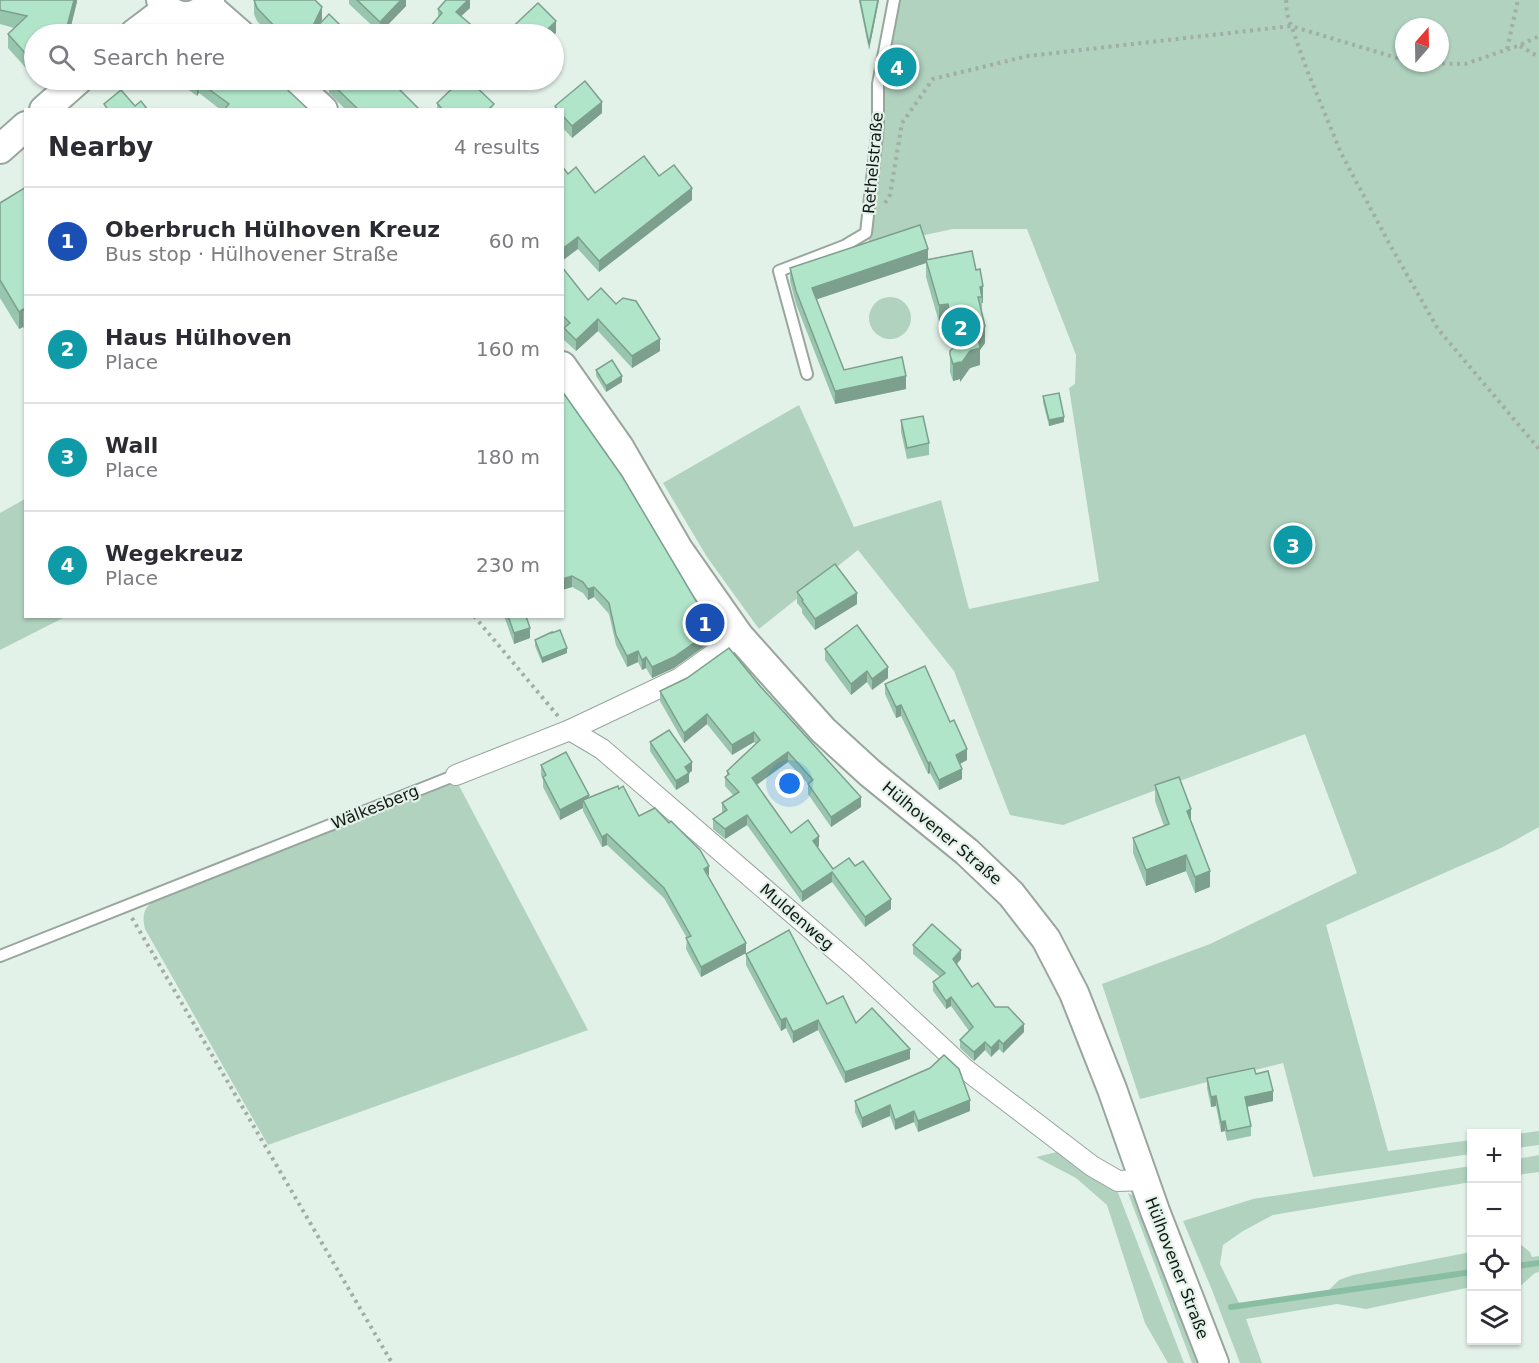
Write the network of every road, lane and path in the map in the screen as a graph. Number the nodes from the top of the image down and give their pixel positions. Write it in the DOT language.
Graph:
graph roads {
  1 [pos="894,0"];
  2 [pos="1286,0"];
  3 [pos="1518,0"];
  4 [pos="209,3"];
  5 [pos="164,5"];
  6 [pos="144,24"];
  7 [pos="230,24"];
  8 [pos="1292,26"];
  9 [pos="1539,36"];
  10 [pos="1520,45"];
  11 [pos="1507,49"];
  12 [pos="1395,57"];
  13 [pos="1539,57"];
  14 [pos="1449,64"];
  15 [pos="67,90"];
  16 [pos="301,90"];
  17 [pos="46,108"];
  18 [pos="320,108"];
  19 [pos="24,128"];
  20 [pos="0,149"];
  21 [pos="866,233"];
  22 [pos="564,369"];
  23 [pos="807,374"];
  24 [pos="1539,449"];
  25 [pos="476,618"];
  26 [pos="739,636"];
  27 [pos="570,730"];
  28 [pos="456,775"];
  29 [pos="126,906"];
  30 [pos="0,956"];
  31 [pos="1144,1180"];
  32 [pos="392,1363"];
  33 [pos="1214,1363"];
  1 -- 21 [label="lane, Rethelstraße"];
  2 -- 8 [label="path"];
  3 -- 11 [label="path"];
  4 -- 5 [label="main road"];
  4 -- 7 [label="main road"];
  5 -- 6 [label="main road"];
  8 -- 12 [label="path"];
  8 -- 21 [label="path"];
  8 -- 24 [label="path"];
  9 -- 10 [label="path"];
  10 -- 11 [label="path"];
  10 -- 13 [label="path"];
  11 -- 14 [label="path"];
  15 -- 17 [label="main road"];
  16 -- 18 [label="main road"];
  19 -- 20 [label="main road"];
  21 -- 23 [label="lane, Rethelstraße"];
  22 -- 26 [label="main road, Hülhovener Straße"];
  25 -- 27 [label="path"];
  26 -- 27 [label="street, Wälkesberg"];
  26 -- 31 [label="main road, Hülhovener Straße"];
  27 -- 28 [label="street, Wälkesberg"];
  27 -- 31 [label="street, Muldenweg"];
  28 -- 29 [label="lane, Wälkesberg"];
  29 -- 30 [label="lane, Wälkesberg"];
  29 -- 32 [label="path"];
  31 -- 33 [label="main road, Hülhovener Straße"];
}
